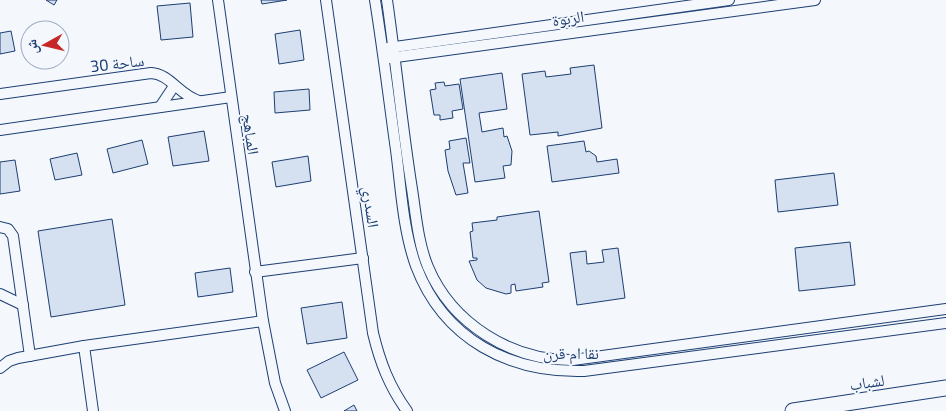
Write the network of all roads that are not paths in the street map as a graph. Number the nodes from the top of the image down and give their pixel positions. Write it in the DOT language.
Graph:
graph roads {
  1 [pos="218,0"];
  2 [pos="326,0"];
  3 [pos="375,0"];
  4 [pos="387,0"];
  5 [pos="729,0"];
  6 [pos="815,0"];
  7 [pos="394,52"];
  8 [pos="383,53"];
  9 [pos="174,86"];
  10 [pos="0,94"];
  11 [pos="231,97"];
  12 [pos="200,102"];
  13 [pos="160,107"];
  14 [pos="0,130"];
  15 [pos="0,227"];
  16 [pos="363,258"];
  17 [pos="255,272"];
  18 [pos="0,294"];
  19 [pos="23,304"];
  20 [pos="946,309"];
  21 [pos="263,321"];
  22 [pos="946,323"];
  23 [pos="84,346"];
  24 [pos="30,356"];
  25 [pos="0,368"];
  26 [pos="946,388"];
  27 [pos="93,411"];
  28 [pos="285,411"];
  29 [pos="406,411"];
  30 [pos="792,411"];
  1 -- 11 [label="street, المباهج"];
  2 -- 16 [label="street, السدري"];
  3 -- 8 [label="street, نقا ام قرن"];
  4 -- 7 [label="street, نقا ام قرن"];
  5 -- 7 [label="street, الربوة"];
  6 -- 7 [label="street, الربوة"];
  7 -- 8 [label="street, الربوة"];
  7 -- 20 [label="street, نقا ام قرن"];
  8 -- 22 [label="street, نقا ام قرن"];
  9 -- 10 [label="street, ساحة 30"];
  9 -- 12 [label="street, ساحة 30"];
  9 -- 13 [label="street"];
  11 -- 12 [label="street"];
  11 -- 17 [label="street, المباهج"];
  12 -- 13 [label="street"];
  13 -- 14 [label="street"];
  15 -- 19 [label="street"];
  16 -- 17 [label="street"];
  16 -- 29 [label="street, السدري"];
  17 -- 21 [label="street, المباهج"];
  18 -- 19 [label="street"];
  19 -- 24 [label="street"];
  21 -- 23 [label="street"];
  21 -- 28 [label="street, المباهج"];
  23 -- 24 [label="street"];
  23 -- 27 [label="street"];
  24 -- 25 [label="street"];
  26 -- 30 [label="street, لشباب"];
}
